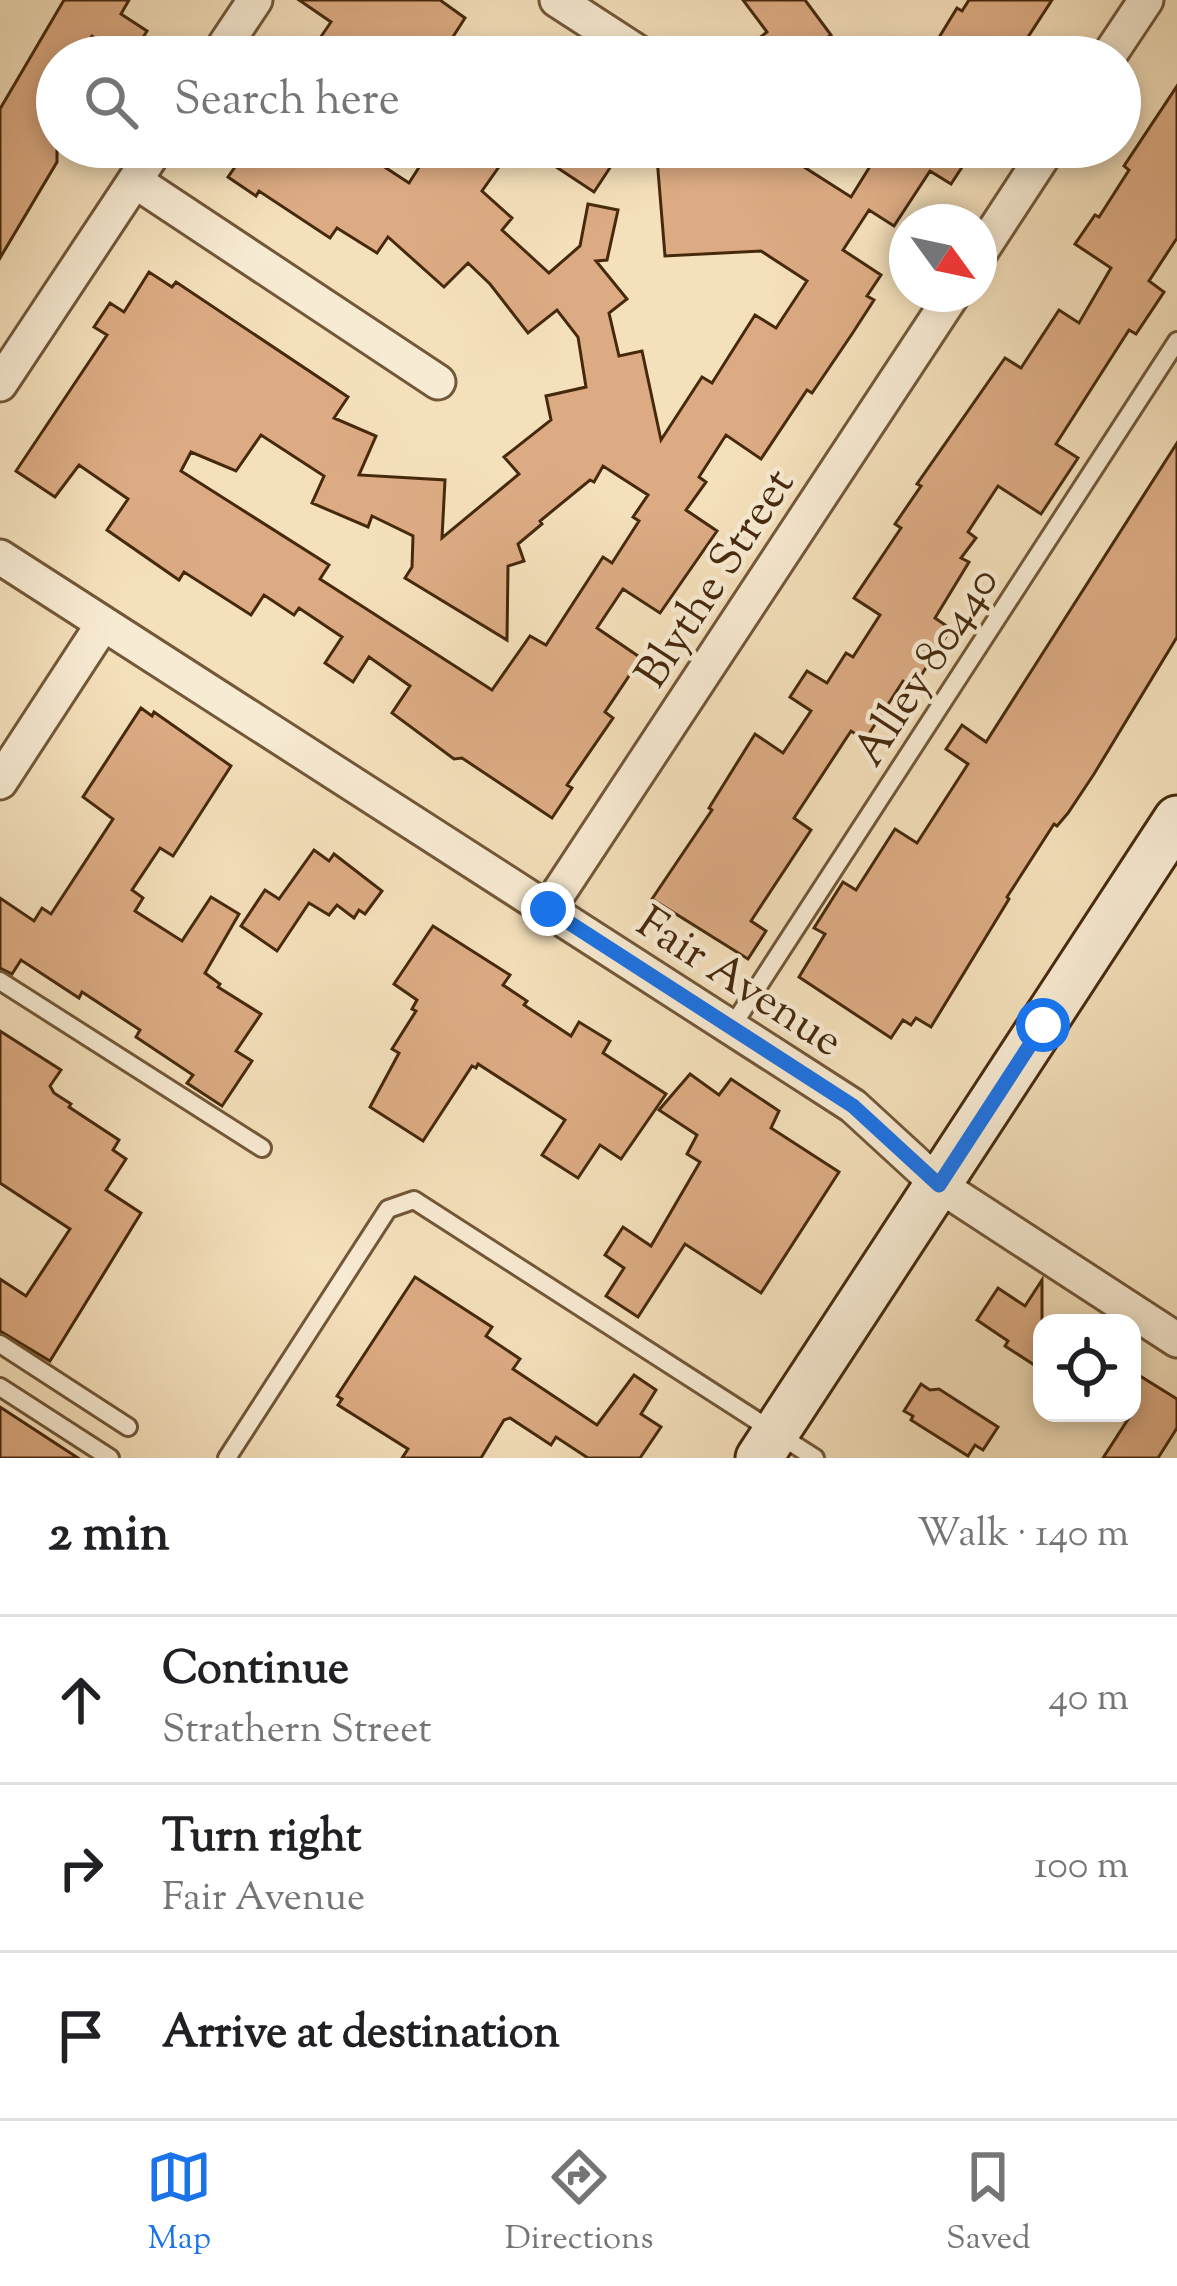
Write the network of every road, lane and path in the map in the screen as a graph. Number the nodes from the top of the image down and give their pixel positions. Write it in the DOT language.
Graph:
graph roads {
  1 [pos="256,0"];
  2 [pos="557,0"];
  3 [pos="1146,0"];
  4 [pos="232,36"];
  5 [pos="613,36"];
  6 [pos="1122,36"];
  7 [pos="143,168"];
  8 [pos="1035,168"];
  9 [pos="135,181"];
  10 [pos="997,226"];
  11 [pos="940,312"];
  12 [pos="1177,341"];
  13 [pos="438,382"];
  14 [pos="0,384"];
  15 [pos="0,557"];
  16 [pos="103,624"];
  17 [pos="0,782"];
  18 [pos="1177,819"];
  19 [pos="548,909"];
  20 [pos="0,980"];
  21 [pos="731,1028"];
  22 [pos="262,1148"];
  23 [pos="939,1185"];
  24 [pos="1177,1340"];
  25 [pos="0,1344"];
  26 [pos="0,1387"];
  27 [pos="128,1426"];
  28 [pos="766,1446"];
  29 [pos="110,1458"];
  30 [pos="227,1458"];
  31 [pos="815,1458"];
  1 -- 4 [label="street"];
  2 -- 5 [label="street"];
  3 -- 6 [label="street"];
  7 -- 9 [label="street"];
  8 -- 10 [label="street"];
  9 -- 13 [label="street"];
  9 -- 14 [label="street"];
  11 -- 19 [label="street, Blythe Street"];
  12 -- 21 [label="lane, Alley 80440"];
  15 -- 16 [label="street, Fair Avenue"];
  16 -- 17 [label="street"];
  16 -- 19 [label="street, Fair Avenue"];
  18 -- 23 [label="main road"];
  19 -- 21 [label="street, Fair Avenue"];
  20 -- 22 [label="lane"];
  21 -- 23 [label="street, Fair Avenue"];
  23 -- 24 [label="street, Fair Avenue"];
  23 -- 28 [label="main road"];
  25 -- 27 [label="lane"];
  26 -- 29 [label="lane"];
  28 -- 30 [label="lane"];
  28 -- 31 [label="lane"];
}
